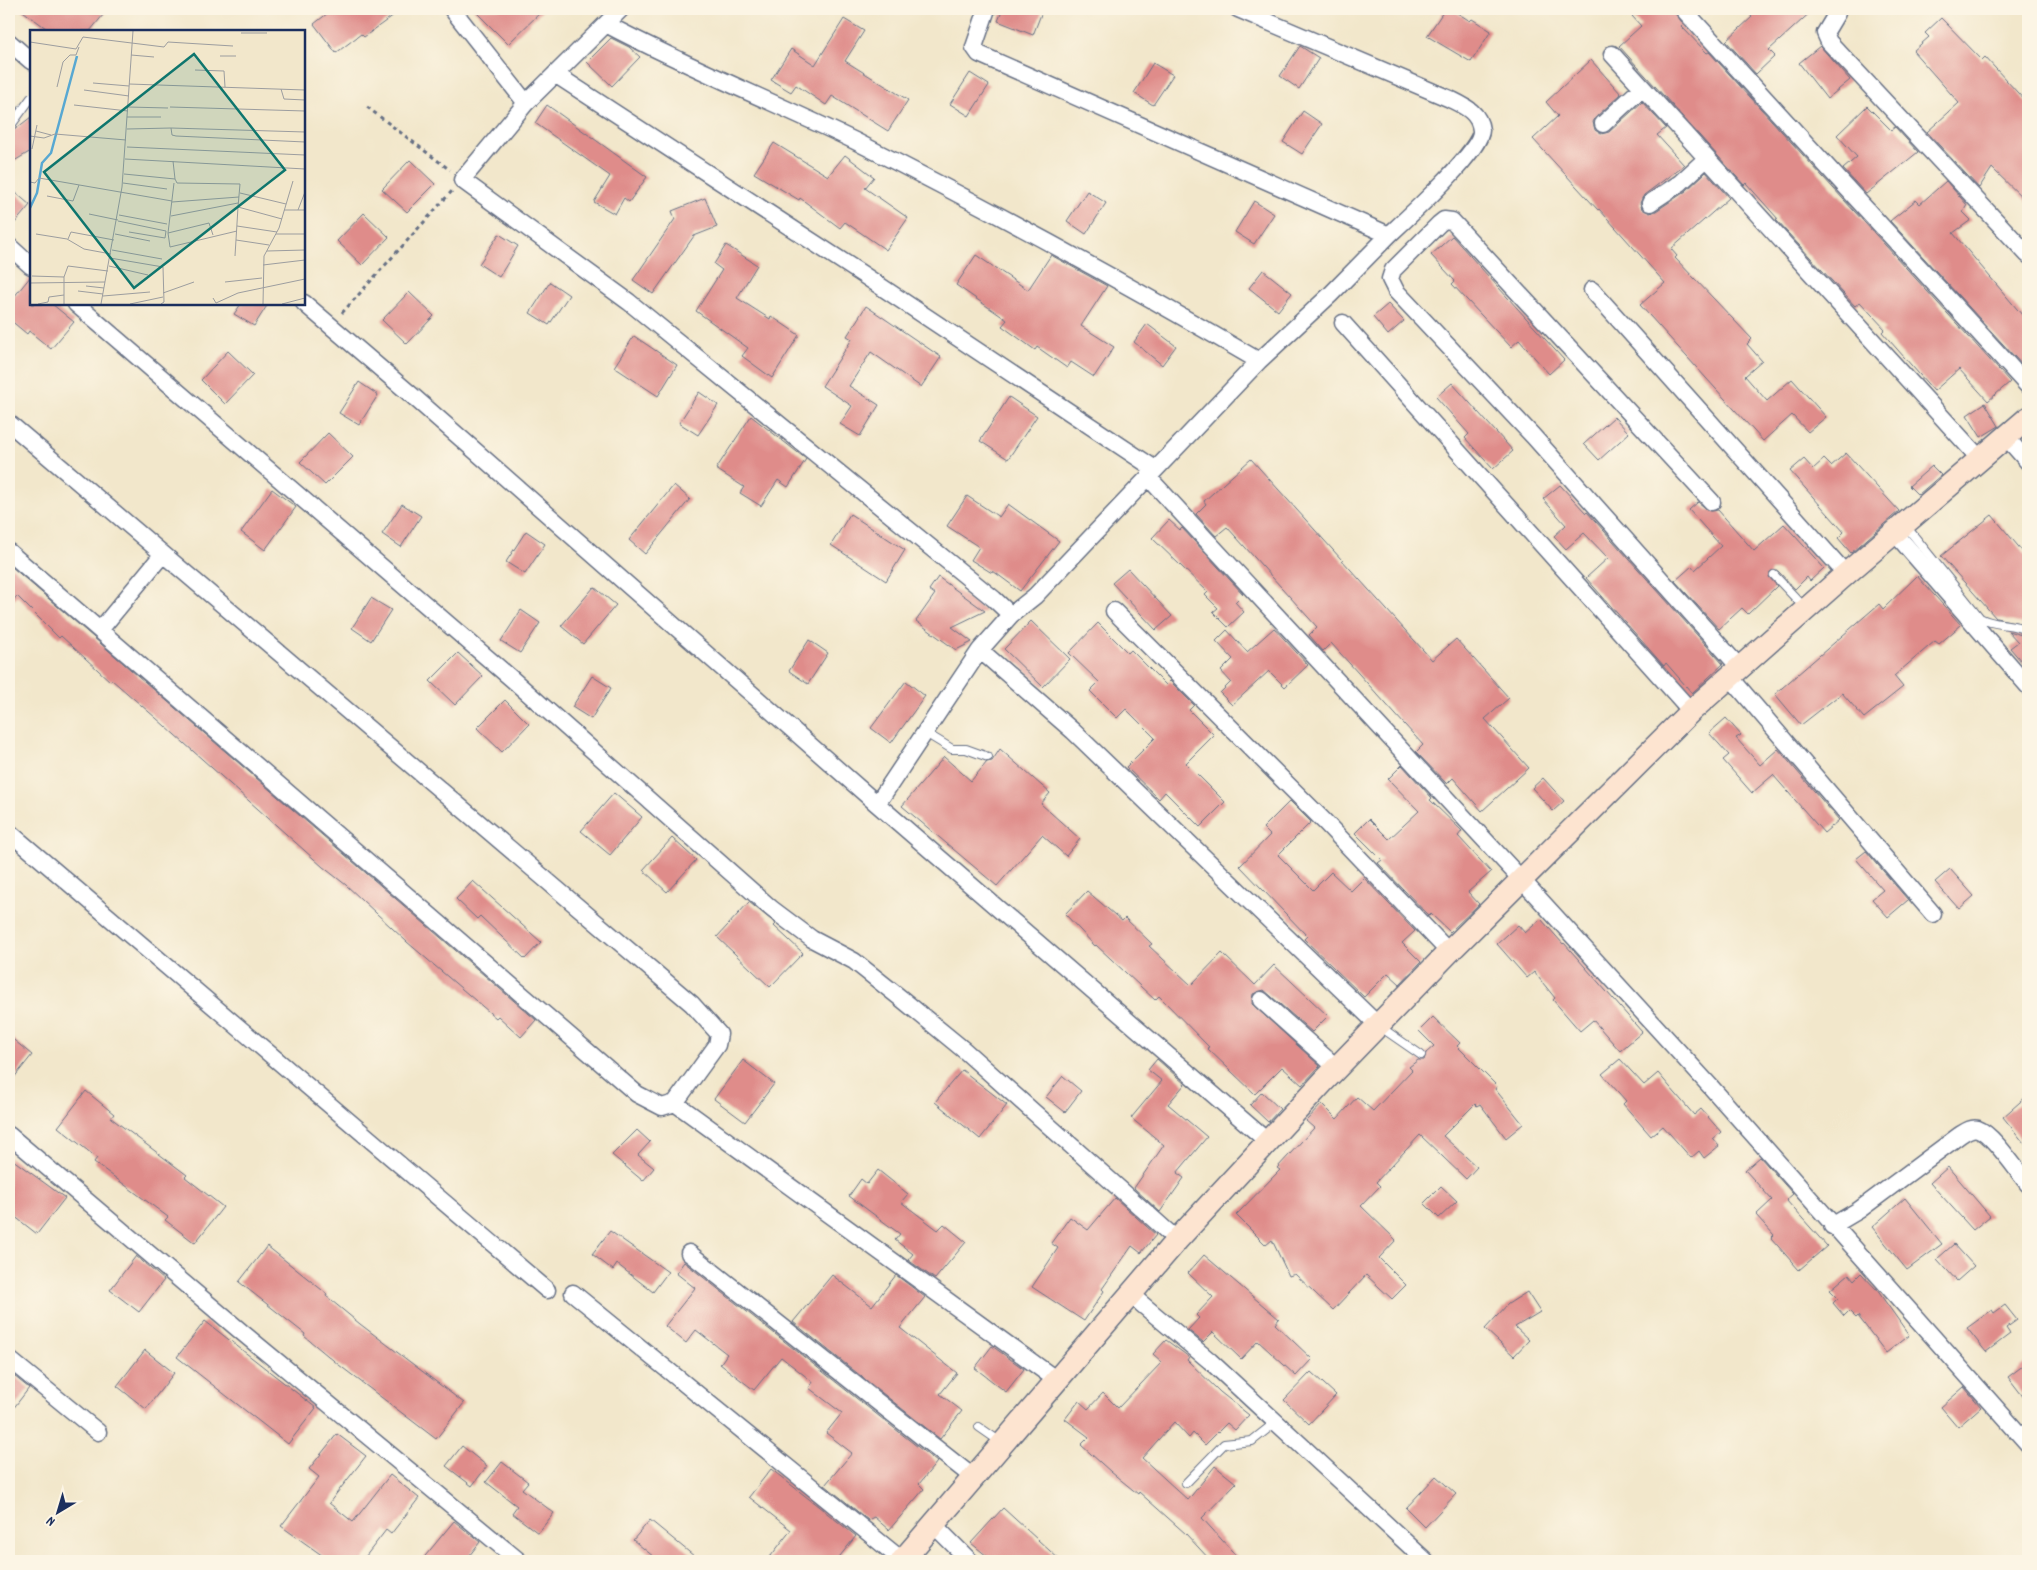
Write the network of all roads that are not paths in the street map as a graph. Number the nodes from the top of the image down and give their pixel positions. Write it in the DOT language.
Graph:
graph roads {
  1 [pos="452,9"];
  2 [pos="621,9"];
  3 [pos="987,9"];
  4 [pos="1238,9"];
  5 [pos="1683,9"];
  6 [pos="1837,13"];
  7 [pos="606,24"];
  8 [pos="9,42"];
  9 [pos="1612,54"];
  10 [pos="30,60"];
  11 [pos="556,74"];
  12 [pos="1642,88"];
  13 [pos="30,99"];
  14 [pos="526,103"];
  15 [pos="1604,124"];
  16 [pos="9,128"];
  17 [pos="1706,158"];
  18 [pos="1650,204"];
  19 [pos="1389,235"];
  20 [pos="9,246"];
  21 [pos="2028,255"];
  22 [pos="30,265"];
  23 [pos="1592,290"];
  24 [pos="305,304"];
  25 [pos="77,305"];
  26 [pos="1343,324"];
  27 [pos="1260,361"];
  28 [pos="2028,386"];
  29 [pos="2028,418"];
  30 [pos="9,422"];
  31 [pos="2006,437"];
  32 [pos="1980,459"];
  33 [pos="2028,462"];
  34 [pos="1152,473"];
  35 [pos="1712,502"];
  36 [pos="1899,528"];
  37 [pos="9,552"];
  38 [pos="162,555"];
  39 [pos="1774,574"];
  40 [pos="1846,574"];
  41 [pos="1806,609"];
  42 [pos="1114,611"];
  43 [pos="1011,615"];
  44 [pos="100,630"];
  45 [pos="2028,632"];
  46 [pos="980,650"];
  47 [pos="1735,672"];
  48 [pos="2028,686"];
  49 [pos="1691,711"];
  50 [pos="924,732"];
  51 [pos="988,756"];
  52 [pos="877,804"];
  53 [pos="9,832"];
  54 [pos="1522,879"];
  55 [pos="1933,914"];
  56 [pos="1449,952"];
  57 [pos="1260,1000"];
  58 [pos="1378,1025"];
  59 [pos="1421,1054"];
  60 [pos="1337,1068"];
  61 [pos="675,1103"];
  62 [pos="9,1135"];
  63 [pos="1267,1141"];
  64 [pos="2028,1184"];
  65 [pos="1832,1226"];
  66 [pos="1177,1240"];
  67 [pos="689,1253"];
  68 [pos="547,1290"];
  69 [pos="573,1292"];
  70 [pos="1131,1295"];
  71 [pos="9,1359"];
  72 [pos="1058,1381"];
  73 [pos="1276,1422"];
  74 [pos="979,1427"];
  75 [pos="98,1432"];
  76 [pos="1003,1444"];
  77 [pos="2028,1444"];
  78 [pos="974,1478"];
  79 [pos="1186,1483"];
  80 [pos="934,1525"];
  81 [pos="520,1561"];
  82 [pos="902,1561"];
  83 [pos="970,1561"];
  84 [pos="1426,1561"];
  1 -- 14 [label="street"];
  2 -- 7 [label="street"];
  3 -- 19 [label="street"];
  4 -- 19 [label="street"];
  5 -- 28 [label="street"];
  6 -- 21 [label="street"];
  7 -- 11 [label="street"];
  7 -- 27 [label="street"];
  8 -- 10 [label="street"];
  9 -- 12 [label="street"];
  11 -- 14 [label="street"];
  11 -- 34 [label="street"];
  12 -- 15 [label="street"];
  12 -- 17 [label="street"];
  13 -- 16 [label="lane"];
  14 -- 43 [label="street"];
  17 -- 18 [label="street"];
  17 -- 32 [label="street"];
  19 -- 27 [label="street"];
  20 -- 22 [label="street"];
  23 -- 40 [label="street"];
  24 -- 52 [label="street"];
  25 -- 66 [label="street"];
  26 -- 49 [label="street"];
  27 -- 34 [label="street"];
  29 -- 31 [label="street"];
  30 -- 38 [label="street"];
  31 -- 32 [label="street"];
  31 -- 33 [label="street"];
  32 -- 36 [label="street"];
  34 -- 43 [label="street"];
  34 -- 54 [label="street"];
  35 -- 47 [label="street"];
  36 -- 40 [label="street"];
  36 -- 45 [label="lane"];
  36 -- 48 [label="street"];
  37 -- 44 [label="street"];
  38 -- 44 [label="street"];
  38 -- 61 [label="street"];
  39 -- 41 [label="lane"];
  40 -- 41 [label="street"];
  41 -- 47 [label="street"];
  42 -- 56 [label="street"];
  43 -- 46 [label="street"];
  44 -- 61 [label="street"];
  46 -- 50 [label="street"];
  46 -- 58 [label="street"];
  47 -- 49 [label="street"];
  47 -- 55 [label="street"];
  49 -- 54 [label="street"];
  50 -- 51 [label="lane"];
  50 -- 52 [label="street"];
  52 -- 63 [label="street"];
  53 -- 68 [label="street"];
  54 -- 56 [label="street"];
  54 -- 65 [label="street"];
  56 -- 58 [label="street"];
  57 -- 60 [label="street"];
  58 -- 59 [label="lane"];
  58 -- 60 [label="street"];
  60 -- 63 [label="street"];
  61 -- 72 [label="street"];
  62 -- 81 [label="street"];
  63 -- 66 [label="street"];
  64 -- 65 [label="street"];
  65 -- 77 [label="street"];
  66 -- 70 [label="street"];
  67 -- 78 [label="street"];
  69 -- 82 [label="street"];
  70 -- 72 [label="street"];
  70 -- 73 [label="street"];
  71 -- 75 [label="street"];
  72 -- 76 [label="street"];
  73 -- 79 [label="lane"];
  73 -- 84 [label="street"];
  74 -- 76 [label="lane"];
  76 -- 78 [label="street"];
  78 -- 80 [label="street"];
  80 -- 82 [label="street"];
  80 -- 83 [label="street"];
}
